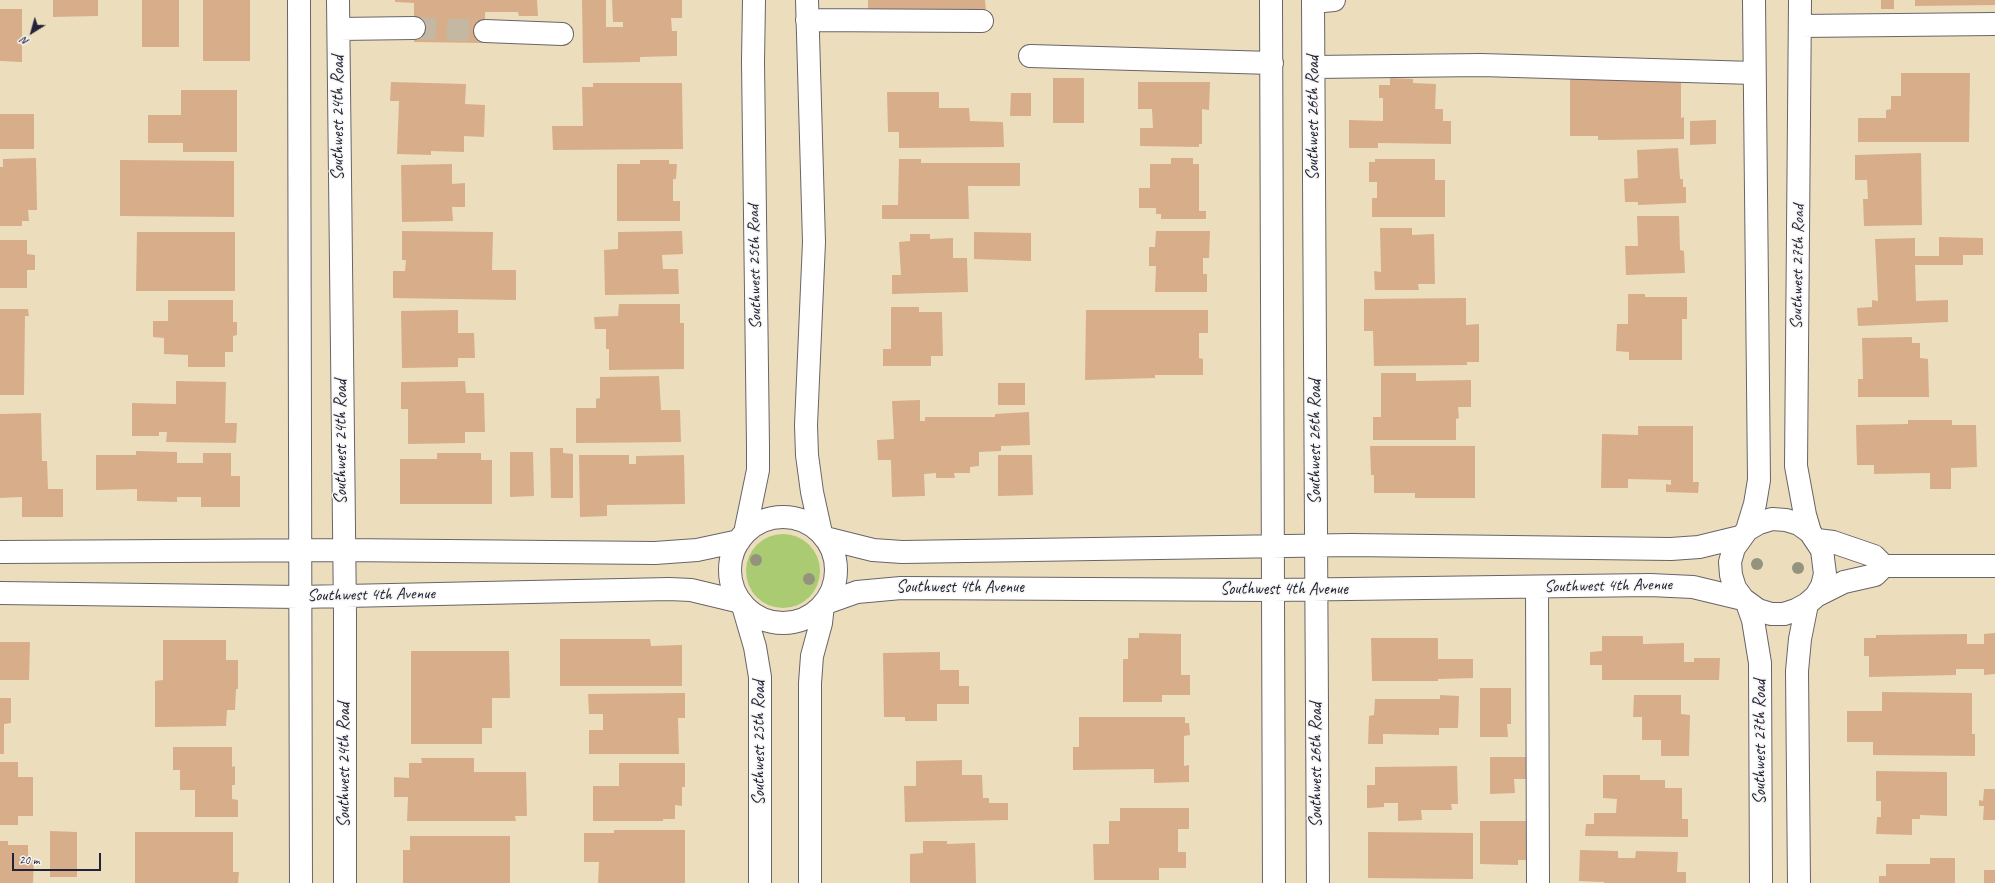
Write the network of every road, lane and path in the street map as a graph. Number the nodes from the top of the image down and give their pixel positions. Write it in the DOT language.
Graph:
graph roads {
  1 [pos="299,0"];
  2 [pos="338,0"];
  3 [pos="754,0"];
  4 [pos="1271,0"];
  5 [pos="1754,0"];
  6 [pos="1800,0"];
  7 [pos="1320,1"];
  8 [pos="807,10"];
  9 [pos="982,21"];
  10 [pos="1995,24"];
  11 [pos="1800,26"];
  12 [pos="414,28"];
  13 [pos="339,30"];
  14 [pos="485,31"];
  15 [pos="562,34"];
  16 [pos="1030,56"];
  17 [pos="1272,63"];
  18 [pos="1314,67"];
  19 [pos="1754,73"];
  20 [pos="1744,533"];
  21 [pos="823,535"];
  22 [pos="1813,536"];
  23 [pos="742,537"];
  24 [pos="1316,546"];
  25 [pos="1273,547"];
  26 [pos="343,550"];
  27 [pos="299,551"];
  28 [pos="0,552"];
  29 [pos="1884,566"];
  30 [pos="1995,566"];
  31 [pos="1537,587"];
  32 [pos="1274,590"];
  33 [pos="1316,590"];
  34 [pos="0,593"];
  35 [pos="344,595"];
  36 [pos="299,597"];
  37 [pos="1812,600"];
  38 [pos="1745,601"];
  39 [pos="742,604"];
  40 [pos="824,604"];
  41 [pos="301,883"];
  42 [pos="345,883"];
  43 [pos="760,883"];
  44 [pos="810,883"];
  45 [pos="1274,883"];
  46 [pos="1318,883"];
  47 [pos="1538,883"];
  48 [pos="1761,883"];
  49 [pos="1799,883"];
  1 -- 27 [label="street"];
  2 -- 13 [label="street, Southwest 24th Road"];
  3 -- 23 [label="street, Southwest 25th Road"];
  4 -- 17 [label="street"];
  5 -- 19 [label="street"];
  6 -- 11 [label="street, Southwest 27th Road"];
  7 -- 18 [label="street, Southwest 26th Road"];
  8 -- 9 [label="street"];
  8 -- 21 [label="street"];
  10 -- 11 [label="street"];
  11 -- 22 [label="street, Southwest 27th Road"];
  12 -- 13 [label="street"];
  13 -- 26 [label="street, Southwest 24th Road"];
  14 -- 15 [label="street"];
  16 -- 17 [label="street"];
  17 -- 25 [label="street"];
  18 -- 19 [label="street"];
  18 -- 24 [label="street, Southwest 26th Road"];
  19 -- 20 [label="street"];
  20 -- 22 [label="street"];
  20 -- 24 [label="street, Southwest 4th Avenue"];
  20 -- 38 [label="street"];
  21 -- 23 [label="street"];
  21 -- 25 [label="street, Southwest 4th Avenue"];
  21 -- 40 [label="street"];
  22 -- 29 [label="street"];
  22 -- 37 [label="street"];
  23 -- 26 [label="street"];
  23 -- 39 [label="street"];
  24 -- 25 [label="street, Southwest 4th Avenue"];
  24 -- 33 [label="street, Southwest 26th Road"];
  25 -- 32 [label="street"];
  26 -- 27 [label="street"];
  26 -- 35 [label="street, Southwest 24th Road"];
  27 -- 28 [label="street"];
  27 -- 36 [label="street"];
  29 -- 30 [label="street"];
  29 -- 37 [label="street"];
  31 -- 33 [label="street, Southwest 4th Avenue"];
  31 -- 38 [label="street, Southwest 4th Avenue"];
  31 -- 47 [label="street"];
  32 -- 33 [label="street, Southwest 4th Avenue"];
  32 -- 40 [label="street, Southwest 4th Avenue"];
  32 -- 45 [label="street"];
  33 -- 46 [label="street, Southwest 26th Road"];
  34 -- 36 [label="street, Southwest 4th Avenue"];
  35 -- 36 [label="street, Southwest 4th Avenue"];
  35 -- 39 [label="street, Southwest 4th Avenue"];
  35 -- 42 [label="street, Southwest 24th Road"];
  36 -- 41 [label="street"];
  37 -- 38 [label="street"];
  37 -- 49 [label="street, Southwest 27th Road"];
  38 -- 48 [label="street, Southwest 27th Road"];
  39 -- 40 [label="street"];
  39 -- 43 [label="street, Southwest 25th Road"];
  40 -- 44 [label="street"];
}
